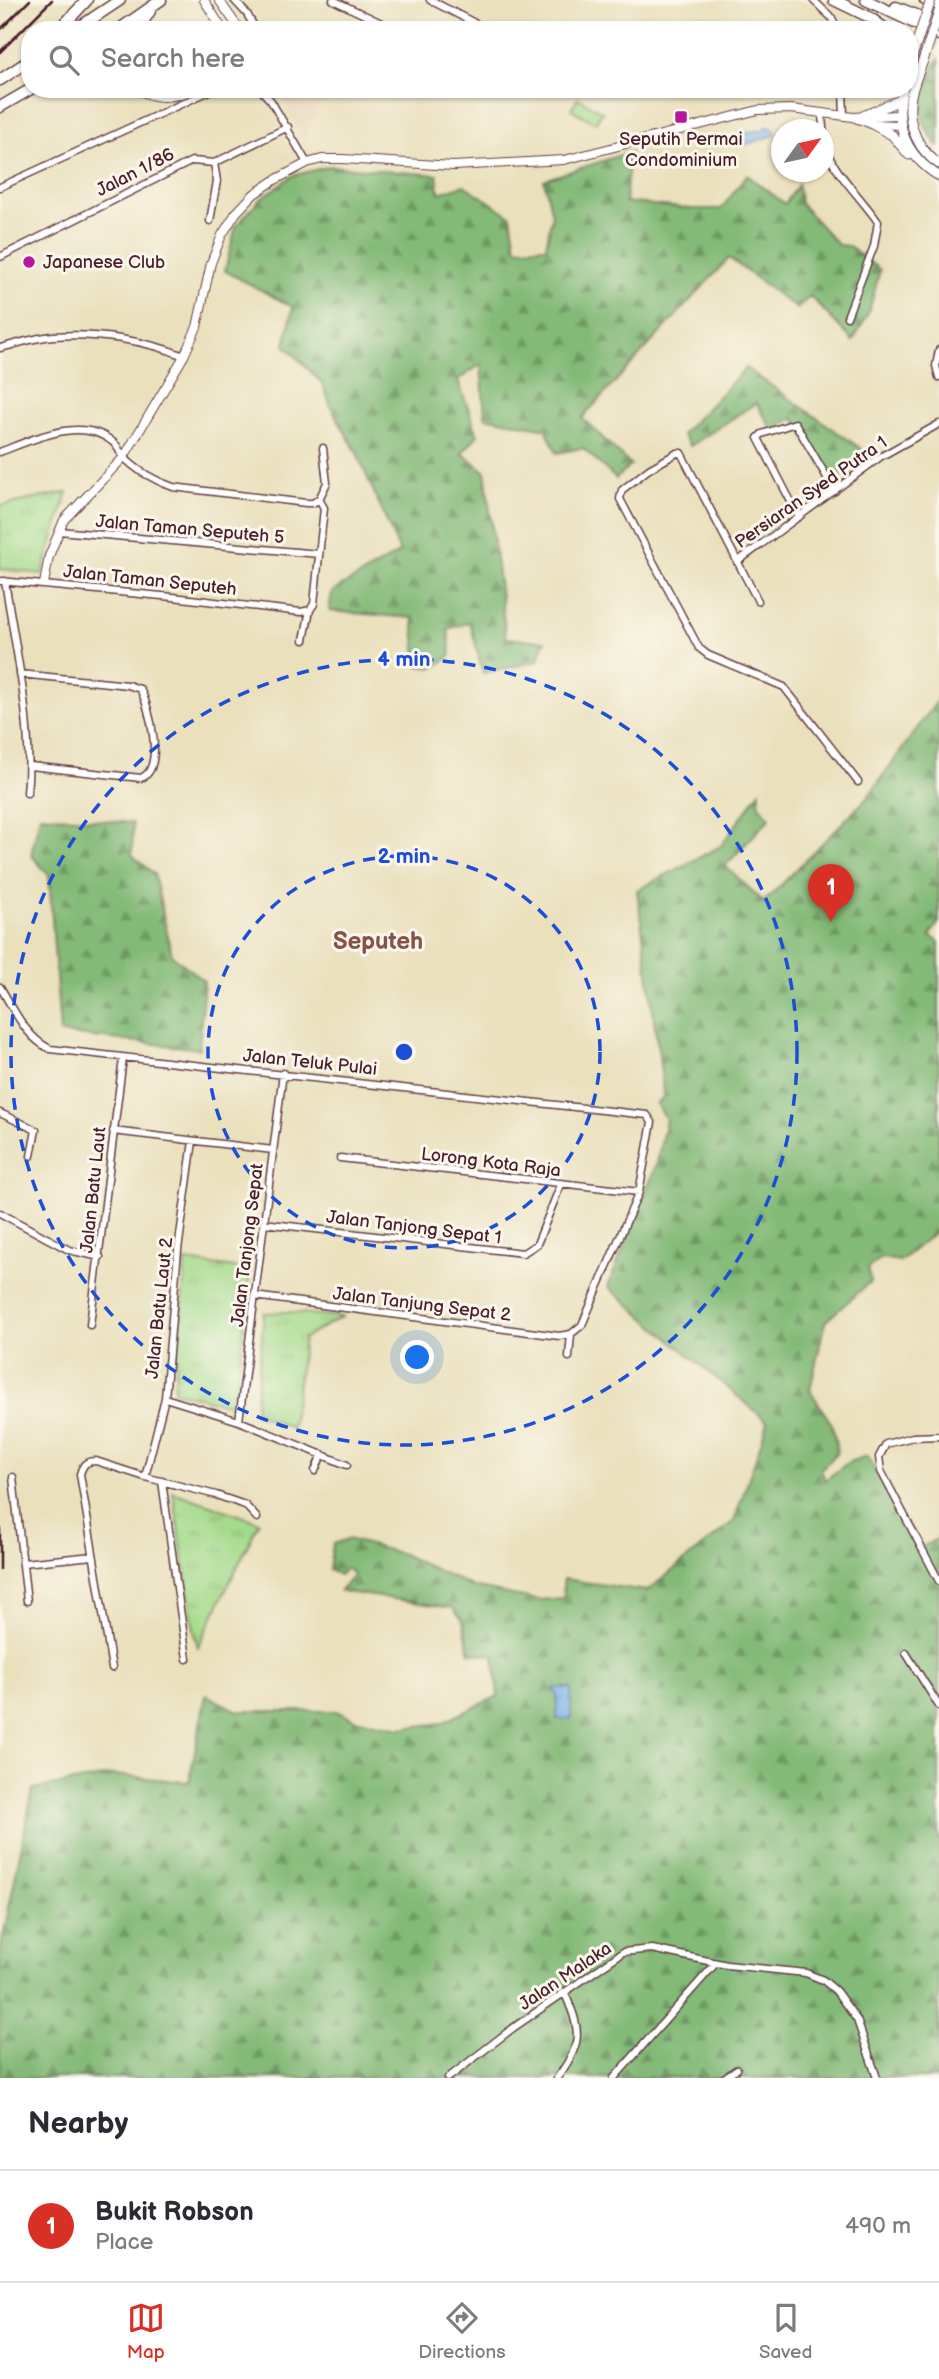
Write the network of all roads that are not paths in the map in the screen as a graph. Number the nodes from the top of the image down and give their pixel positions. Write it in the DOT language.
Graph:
graph roads {
  1 [pos="87,0"];
  2 [pos="120,0"];
  3 [pos="204,0"];
  4 [pos="219,0"];
  5 [pos="234,0"];
  6 [pos="332,0"];
  7 [pos="430,0"];
  8 [pos="813,0"];
  9 [pos="834,0"];
  10 [pos="866,0"];
  11 [pos="878,0"];
  12 [pos="925,0"];
  13 [pos="931,0"];
  14 [pos="157,3"];
  15 [pos="939,5"];
  16 [pos="939,12"];
  17 [pos="230,14"];
  18 [pos="67,21"];
  19 [pos="88,21"];
  20 [pos="131,21"];
  21 [pos="144,21"];
  22 [pos="217,21"];
  23 [pos="230,21"];
  24 [pos="234,21"];
  25 [pos="251,21"];
  26 [pos="377,21"];
  27 [pos="471,21"];
  28 [pos="833,21"];
  29 [pos="875,21"];
  30 [pos="910,21"];
  31 [pos="939,24"];
  32 [pos="918,25"];
  33 [pos="939,35"];
  34 [pos="918,39"];
  35 [pos="21,66"];
  36 [pos="918,71"];
  37 [pos="0,80"];
  38 [pos="21,96"];
  39 [pos="194,98"];
  40 [pos="268,98"];
  41 [pos="271,98"];
  42 [pos="846,98"];
  43 [pos="904,98"];
  44 [pos="906,98"];
  45 [pos="271,101"];
  46 [pos="905,101"];
  47 [pos="4,106"];
  48 [pos="0,113"];
  49 [pos="822,114"];
  50 [pos="853,116"];
  51 [pos="901,120"];
  52 [pos="872,124"];
  53 [pos="288,127"];
  54 [pos="915,138"];
  55 [pos="214,163"];
  56 [pos="307,163"];
  57 [pos="939,164"];
  58 [pos="927,169"];
  59 [pos="939,176"];
  60 [pos="0,187"];
  61 [pos="210,220"];
  62 [pos="0,257"];
  63 [pos="847,317"];
  64 [pos="0,348"];
  65 [pos="939,350"];
  66 [pos="184,356"];
  67 [pos="939,377"];
  68 [pos="939,424"];
  69 [pos="323,448"];
  70 [pos="0,452"];
  71 [pos="124,457"];
  72 [pos="835,491"];
  73 [pos="319,499"];
  74 [pos="799,517"];
  75 [pos="59,531"];
  76 [pos="319,554"];
  77 [pos="737,562"];
  78 [pos="2,581"];
  79 [pos="44,584"];
  80 [pos="758,601"];
  81 [pos="310,610"];
  82 [pos="304,640"];
  83 [pos="20,674"];
  84 [pos="30,766"];
  85 [pos="858,782"];
  86 [pos="27,793"];
  87 [pos="0,987"];
  88 [pos="123,1058"];
  89 [pos="282,1073"];
  90 [pos="0,1113"];
  91 [pos="113,1131"];
  92 [pos="193,1140"];
  93 [pos="273,1150"];
  94 [pos="31,1156"];
  95 [pos="340,1158"];
  96 [pos="561,1184"];
  97 [pos="639,1192"];
  98 [pos="0,1213"];
  99 [pos="263,1223"];
  100 [pos="100,1256"];
  101 [pos="254,1296"];
  102 [pos="90,1325"];
  103 [pos="571,1334"];
  104 [pos="569,1357"];
  105 [pos="165,1398"];
  106 [pos="239,1421"];
  107 [pos="939,1436"];
  108 [pos="322,1454"];
  109 [pos="348,1465"];
  110 [pos="315,1471"];
  111 [pos="13,1477"];
  112 [pos="145,1477"];
  113 [pos="162,1481"];
  114 [pos="257,1518"];
  115 [pos="93,1556"];
  116 [pos="23,1563"];
  117 [pos="939,1581"];
  118 [pos="27,1601"];
  119 [pos="906,1653"];
  120 [pos="187,1659"];
  121 [pos="112,1668"];
  122 [pos="939,1706"];
  123 [pos="716,1963"];
  124 [pos="565,1994"];
  125 [pos="737,2069"];
  126 [pos="448,2078"];
  127 [pos="557,2078"];
  128 [pos="614,2078"];
  129 [pos="724,2078"];
  130 [pos="877,2078"];
  1 -- 18 [label="main road"];
  2 -- 19 [label="main road"];
  3 -- 22 [label="street"];
  4 -- 17 [label="street"];
  5 -- 25 [label="street"];
  6 -- 26 [label="street"];
  7 -- 27 [label="street"];
  8 -- 28 [label="street"];
  9 -- 29 [label="main road"];
  10 -- 30 [label="main road"];
  11 -- 31 [label="main road"];
  12 -- 15 [label="main road"];
  13 -- 34 [label="main road, bridge"];
  14 -- 20 [label="main road"];
  14 -- 21 [label="main road"];
  16 -- 36 [label="main road, bridge"];
  17 -- 23 [label="street"];
  17 -- 24 [label="street"];
  32 -- 33 [label="main road"];
  35 -- 37 [label="main road"];
  38 -- 47 [label="main road"];
  39 -- 60 [label="street"];
  40 -- 45 [label="street"];
  41 -- 45 [label="street"];
  42 -- 50 [label="street"];
  43 -- 46 [label="main road"];
  44 -- 46 [label="main road, bridge"];
  45 -- 53 [label="street"];
  46 -- 50 [label="main road"];
  46 -- 51 [label="main road"];
  46 -- 54 [label="main road"];
  47 -- 48 [label="main road"];
  49 -- 50 [label="street, Jalan Taman Seputeh"];
  49 -- 56 [label="street, Jalan Taman Seputeh"];
  49 -- 63 [label="street"];
  50 -- 51 [label="street, Jalan Taman Seputeh"];
  50 -- 52 [label="street, Jalan Taman Seputeh"];
  51 -- 52 [label="street, Jalan Taman Seputeh"];
  51 -- 54 [label="main road"];
  51 -- 58 [label="main road"];
  52 -- 58 [label="main road"];
  53 -- 55 [label="street, Jalan 1/86"];
  53 -- 56 [label="street"];
  54 -- 57 [label="main road"];
  55 -- 61 [label="street"];
  55 -- 62 [label="street, Jalan 1/86"];
  56 -- 66 [label="street, Jalan Taman Seputeh"];
  58 -- 59 [label="main road"];
  64 -- 66 [label="street"];
  65 -- 67 [label="street"];
  66 -- 71 [label="street, Jalan Taman Seputeh"];
  68 -- 72 [label="street, Persiaran Syed Putra 1"];
  69 -- 73 [label="street"];
  70 -- 71 [label="street"];
  71 -- 73 [label="street"];
  71 -- 75 [label="street, Jalan Taman Seputeh"];
  72 -- 74 [label="street, Persiaran Syed Putra 1"];
  72 -- 74 [label="street"];
  73 -- 76 [label="street"];
  74 -- 77 [label="street, Persiaran Syed Putra 1"];
  75 -- 76 [label="street, Jalan Taman Seputeh 5"];
  75 -- 79 [label="street, Jalan Taman Seputeh"];
  76 -- 81 [label="street"];
  77 -- 80 [label="street"];
  77 -- 85 [label="street"];
  78 -- 79 [label="street"];
  78 -- 83 [label="street"];
  79 -- 81 [label="street, Jalan Taman Seputeh"];
  81 -- 82 [label="street"];
  83 -- 84 [label="street"];
  83 -- 84 [label="street"];
  84 -- 86 [label="street"];
  87 -- 88 [label="street, Jalan Teluk Pulai"];
  88 -- 89 [label="street, Jalan Teluk Pulai"];
  88 -- 91 [label="street, Jalan Batu Laut"];
  89 -- 93 [label="street, Jalan Tanjong Sepat"];
  89 -- 97 [label="street, Jalan Teluk Pulai"];
  90 -- 94 [label="street"];
  91 -- 92 [label="street"];
  91 -- 100 [label="street, Jalan Batu Laut"];
  92 -- 93 [label="street"];
  92 -- 105 [label="street, Jalan Batu Laut 2"];
  93 -- 99 [label="street, Jalan Tanjong Sepat"];
  95 -- 96 [label="street, Lorong Kota Raja"];
  96 -- 97 [label="street, Lorong Kota Raja"];
  96 -- 99 [label="street, Jalan Tanjong Sepat 1"];
  97 -- 103 [label="street"];
  98 -- 100 [label="street"];
  99 -- 101 [label="street, Jalan Tanjong Sepat"];
  100 -- 102 [label="street, Jalan Batu Laut"];
  101 -- 103 [label="street, Jalan Tanjung Sepat 2"];
  101 -- 106 [label="street, Jalan Tanjong Sepat"];
  103 -- 104 [label="street"];
  105 -- 106 [label="street"];
  105 -- 112 [label="street, Jalan Batu Laut 2"];
  106 -- 108 [label="street"];
  107 -- 117 [label="street"];
  108 -- 109 [label="street"];
  108 -- 110 [label="street"];
  111 -- 116 [label="street"];
  112 -- 113 [label="street"];
  112 -- 115 [label="street"];
  113 -- 114 [label="street"];
  113 -- 120 [label="street"];
  115 -- 116 [label="street"];
  115 -- 121 [label="street"];
  116 -- 118 [label="street"];
  119 -- 122 [label="street"];
  123 -- 124 [label="street, Jalan Malaka"];
  123 -- 128 [label="street"];
  123 -- 130 [label="street, Jalan Malaka"];
  124 -- 126 [label="street, Jalan Malaka"];
  124 -- 127 [label="street"];
  125 -- 129 [label="street"];
}
